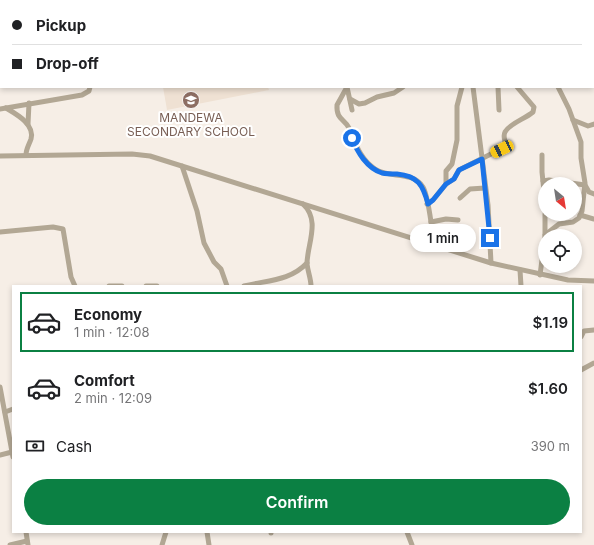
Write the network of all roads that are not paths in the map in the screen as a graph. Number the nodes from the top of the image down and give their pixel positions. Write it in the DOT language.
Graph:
graph roads {
  1 [pos="90,88"];
  2 [pos="346,88"];
  3 [pos="347,88"];
  4 [pos="402,88"];
  5 [pos="462,88"];
  6 [pos="473,88"];
  7 [pos="498,88"];
  8 [pos="518,88"];
  9 [pos="558,88"];
  10 [pos="350,99"];
  11 [pos="29,103"];
  12 [pos="3,109"];
  13 [pos="352,110"];
  14 [pos="499,110"];
  15 [pos="573,120"];
  16 [pos="28,124"];
  17 [pos="594,124"];
  18 [pos="26,155"];
  19 [pos="542,155"];
  20 [pos="0,156"];
  21 [pos="482,159"];
  22 [pos="182,166"];
  23 [pos="542,177"];
  24 [pos="446,184"];
  25 [pos="582,185"];
  26 [pos="585,185"];
  27 [pos="486,188"];
  28 [pos="594,194"];
  29 [pos="460,198"];
  30 [pos="302,203"];
  31 [pos="582,203"];
  32 [pos="428,204"];
  33 [pos="582,216"];
  34 [pos="594,219"];
  35 [pos="458,220"];
  36 [pos="574,221"];
  37 [pos="431,222"];
  38 [pos="552,229"];
  39 [pos="0,232"];
  40 [pos="434,244"];
  41 [pos="307,263"];
  42 [pos="492,263"];
  43 [pos="520,270"];
  44 [pos="540,275"];
  45 [pos="594,281"];
  46 [pos="75,285"];
  47 [pos="227,285"];
  48 [pos="249,285"];
  49 [pos="311,285"];
  50 [pos="521,285"];
  51 [pos="594,330"];
  52 [pos="582,335"];
  53 [pos="594,363"];
  54 [pos="582,369"];
  55 [pos="0,388"];
  56 [pos="12,409"];
  57 [pos="5,412"];
  58 [pos="12,454"];
  59 [pos="0,455"];
  60 [pos="26,533"];
  61 [pos="166,533"];
  62 [pos="207,533"];
  63 [pos="407,533"];
  64 [pos="28,543"];
  65 [pos="10,545"];
  66 [pos="162,545"];
  67 [pos="209,545"];
  68 [pos="412,545"];
  1 -- 11 [label="street"];
  2 -- 32 [label="street"];
  3 -- 10 [label="street"];
  4 -- 10 [label="street"];
  5 -- 24 [label="street"];
  6 -- 21 [label="street"];
  7 -- 14 [label="street"];
  8 -- 21 [label="street"];
  9 -- 15 [label="street"];
  10 -- 13 [label="street"];
  11 -- 12 [label="street"];
  11 -- 16 [label="street"];
  12 -- 16 [label="street"];
  15 -- 17 [label="street"];
  15 -- 26 [label="street"];
  16 -- 18 [label="street"];
  18 -- 20 [label="street"];
  18 -- 22 [label="street"];
  19 -- 23 [label="street"];
  21 -- 24 [label="street"];
  21 -- 27 [label="street"];
  22 -- 30 [label="street"];
  22 -- 47 [label="street"];
  24 -- 32 [label="street"];
  25 -- 26 [label="street"];
  26 -- 28 [label="street"];
  26 -- 31 [label="street"];
  27 -- 29 [label="street"];
  27 -- 42 [label="street"];
  30 -- 40 [label="street"];
  30 -- 41 [label="street"];
  32 -- 37 [label="street"];
  33 -- 34 [label="street"];
  35 -- 37 [label="street"];
  36 -- 38 [label="street"];
  37 -- 40 [label="street"];
  39 -- 46 [label="street"];
  40 -- 42 [label="street"];
  41 -- 48 [label="street"];
  41 -- 49 [label="street"];
  42 -- 43 [label="street"];
  43 -- 44 [label="street"];
  43 -- 50 [label="street"];
  44 -- 45 [label="street"];
  51 -- 52 [label="street"];
  53 -- 54 [label="street"];
  55 -- 57 [label="street"];
  56 -- 57 [label="street"];
  57 -- 58 [label="street"];
  58 -- 59 [label="street"];
  60 -- 64 [label="street"];
  61 -- 66 [label="street"];
  62 -- 67 [label="street"];
  63 -- 68 [label="street"];
  64 -- 65 [label="street"];
}
